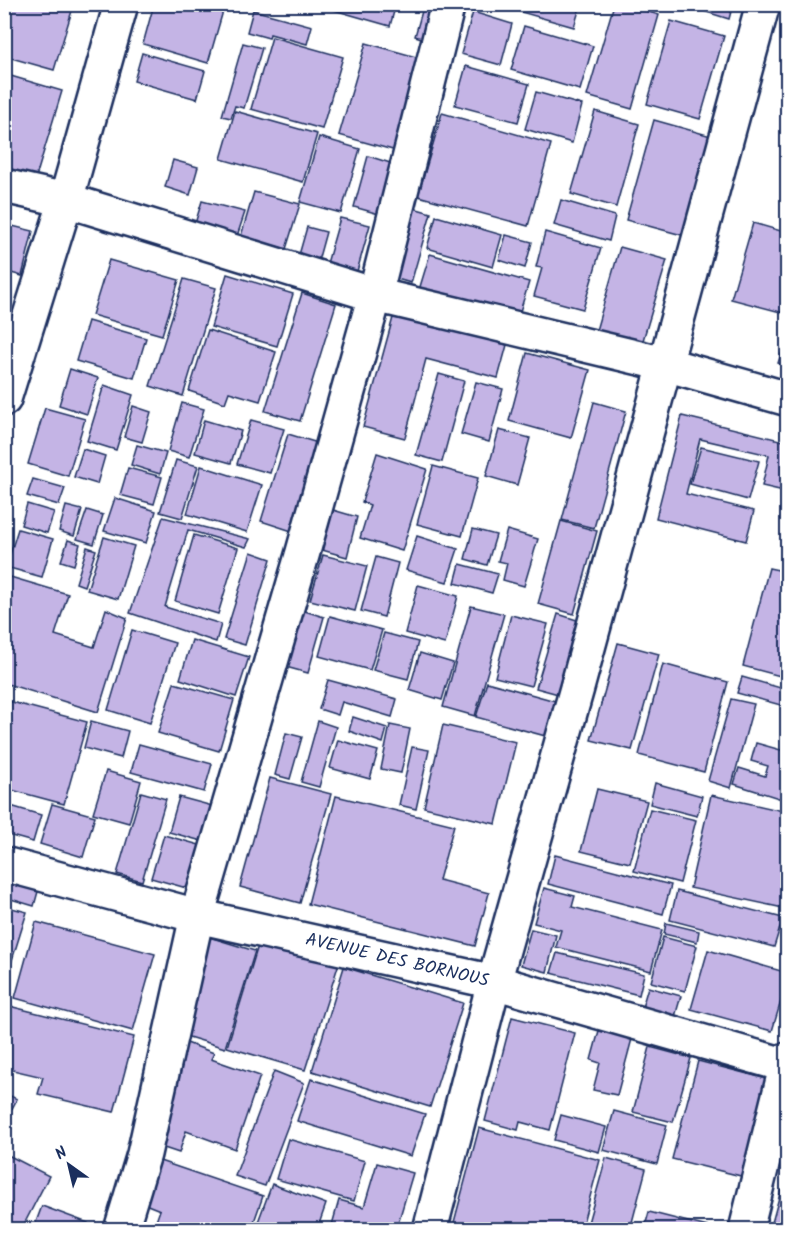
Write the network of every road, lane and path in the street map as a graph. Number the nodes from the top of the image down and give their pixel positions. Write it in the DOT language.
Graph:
graph roads {
  1 [pos="121,4"];
  2 [pos="448,4"];
  3 [pos="763,4"];
  4 [pos="4,186"];
  5 [pos="66,200"];
  6 [pos="375,295"];
  7 [pos="665,364"];
  8 [pos="4,399"];
  9 [pos="788,399"];
  10 [pos="4,864"];
  11 [pos="197,916"];
  12 [pos="494,982"];
  13 [pos="787,1063"];
  14 [pos="121,1230"];
  15 [pos="430,1230"];
  16 [pos="746,1230"];
  1 -- 5 [label="street"];
  2 -- 6 [label="street"];
  3 -- 7 [label="street"];
  4 -- 5 [label="street"];
  5 -- 6 [label="street"];
  5 -- 8 [label="street"];
  6 -- 7 [label="street"];
  6 -- 11 [label="street"];
  7 -- 9 [label="street"];
  7 -- 12 [label="street"];
  10 -- 11 [label="street, AVENUE DES BORNOUS"];
  11 -- 12 [label="street, AVENUE DES BORNOUS"];
  11 -- 14 [label="street"];
  12 -- 13 [label="street, AVENUE DES BORNOUS"];
  12 -- 15 [label="street"];
  13 -- 16 [label="street"];
}
